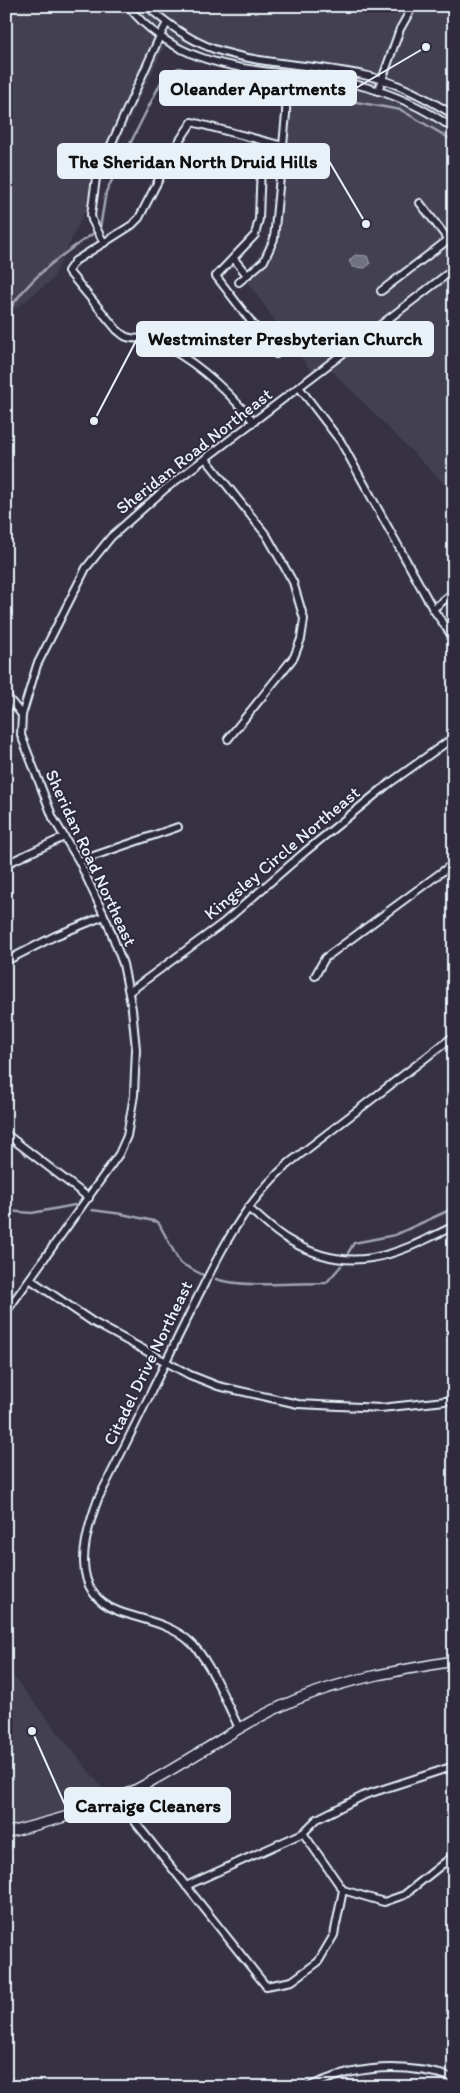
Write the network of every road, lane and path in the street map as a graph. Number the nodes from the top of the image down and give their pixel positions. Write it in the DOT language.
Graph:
graph roads {
  1 [pos="128,6"];
  2 [pos="147,6"];
  3 [pos="413,6"];
  4 [pos="167,23"];
  5 [pos="160,36"];
  6 [pos="287,64"];
  7 [pos="286,75"];
  8 [pos="382,80"];
  9 [pos="378,91"];
  10 [pos="454,115"];
  11 [pos="454,130"];
  12 [pos="176,146"];
  13 [pos="283,146"];
  14 [pos="420,203"];
  15 [pos="448,240"];
  16 [pos="104,243"];
  17 [pos="454,247"];
  18 [pos="234,259"];
  19 [pos="454,269"];
  20 [pos="247,275"];
  21 [pos="240,282"];
  22 [pos="381,291"];
  23 [pos="276,354"];
  24 [pos="299,387"];
  25 [pos="254,422"];
  26 [pos="206,458"];
  27 [pos="454,592"];
  28 [pos="433,609"];
  29 [pos="454,639"];
  30 [pos="6,695"];
  31 [pos="22,715"];
  32 [pos="454,737"];
  33 [pos="228,739"];
  34 [pos="178,827"];
  35 [pos="64,837"];
  36 [pos="79,861"];
  37 [pos="454,863"];
  38 [pos="6,864"];
  39 [pos="104,916"];
  40 [pos="6,961"];
  41 [pos="315,976"];
  42 [pos="129,992"];
  43 [pos="454,1036"];
  44 [pos="6,1134"];
  45 [pos="89,1198"];
  46 [pos="248,1208"];
  47 [pos="454,1226"];
  48 [pos="31,1280"];
  49 [pos="6,1312"];
  50 [pos="166,1361"];
  51 [pos="454,1400"];
  52 [pos="454,1661"];
  53 [pos="239,1728"];
  54 [pos="454,1766"];
  55 [pos="116,1798"];
  56 [pos="6,1833"];
  57 [pos="303,1833"];
  58 [pos="454,1855"];
  59 [pos="186,1886"];
  60 [pos="343,1890"];
  61 [pos="454,2078"];
  62 [pos="308,2087"];
  1 -- 5 [label="street"];
  2 -- 4 [label="street"];
  3 -- 8 [label="street"];
  4 -- 5 [label="street"];
  4 -- 6 [label="street"];
  5 -- 7 [label="street"];
  5 -- 16 [label="street"];
  6 -- 7 [label="street"];
  6 -- 8 [label="street"];
  7 -- 9 [label="street"];
  7 -- 13 [label="street"];
  8 -- 9 [label="street"];
  8 -- 10 [label="street"];
  9 -- 11 [label="street"];
  12 -- 13 [label="street"];
  12 -- 16 [label="street"];
  12 -- 18 [label="street"];
  13 -- 20 [label="street"];
  14 -- 15 [label="street"];
  15 -- 17 [label="street"];
  15 -- 22 [label="street"];
  16 -- 25 [label="street"];
  18 -- 20 [label="street"];
  18 -- 23 [label="street"];
  19 -- 24 [label="street, Sheridan Road Northeast"];
  20 -- 21 [label="street"];
  24 -- 25 [label="street, Sheridan Road Northeast"];
  24 -- 28 [label="street"];
  25 -- 26 [label="street, Sheridan Road Northeast"];
  26 -- 31 [label="street, Sheridan Road Northeast"];
  26 -- 33 [label="street"];
  27 -- 28 [label="street"];
  28 -- 29 [label="street"];
  30 -- 31 [label="street"];
  31 -- 35 [label="street, Sheridan Road Northeast"];
  32 -- 42 [label="street, Kingsley Circle Northeast"];
  34 -- 36 [label="street"];
  35 -- 36 [label="street, Sheridan Road Northeast"];
  35 -- 38 [label="street"];
  36 -- 39 [label="street, Sheridan Road Northeast"];
  37 -- 41 [label="street"];
  39 -- 40 [label="street"];
  39 -- 42 [label="street, Sheridan Road Northeast"];
  42 -- 45 [label="street, Sheridan Road Northeast"];
  43 -- 46 [label="street, Citadel Drive Northeast"];
  44 -- 45 [label="street"];
  45 -- 48 [label="street, Sheridan Road Northeast"];
  46 -- 47 [label="street"];
  46 -- 50 [label="street, Citadel Drive Northeast"];
  48 -- 49 [label="street, Sheridan Road Northeast"];
  48 -- 50 [label="street"];
  50 -- 51 [label="street"];
  50 -- 53 [label="street, Citadel Drive Northeast"];
  52 -- 53 [label="main road"];
  53 -- 55 [label="main road"];
  54 -- 57 [label="street"];
  55 -- 56 [label="main road"];
  55 -- 59 [label="street"];
  57 -- 59 [label="street"];
  57 -- 60 [label="street"];
  58 -- 60 [label="street"];
  59 -- 60 [label="street"];
  61 -- 62 [label="street"];
}
